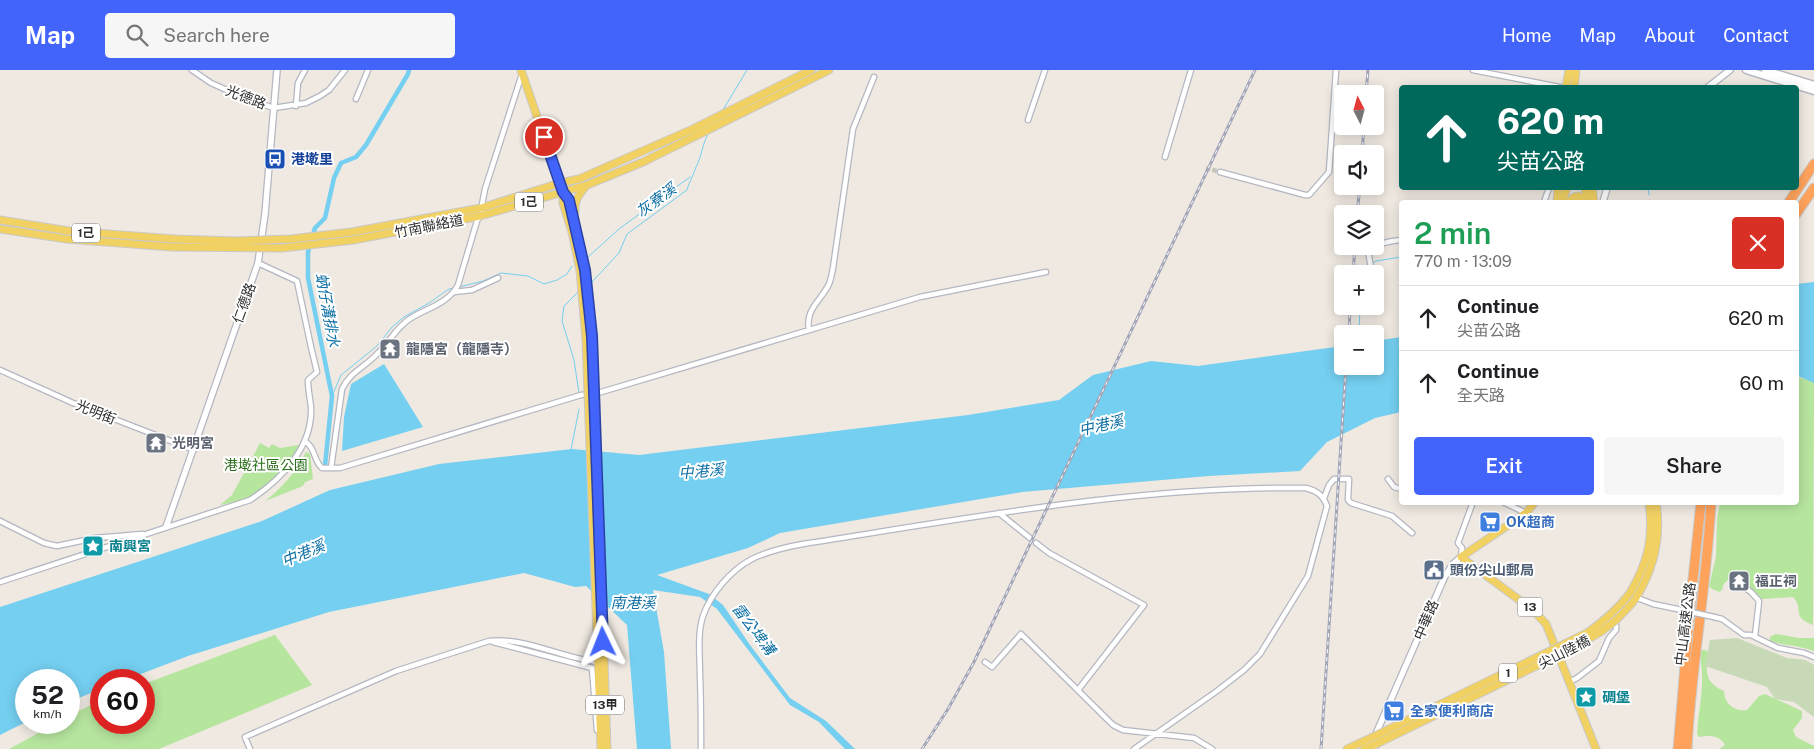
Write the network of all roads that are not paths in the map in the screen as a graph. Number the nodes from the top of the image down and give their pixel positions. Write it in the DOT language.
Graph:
graph roads {
  1 [pos="192,70"];
  2 [pos="277,70"];
  3 [pos="305,70"];
  4 [pos="345,70"];
  5 [pos="368,70"];
  6 [pos="811,70"];
  7 [pos="829,70"];
  8 [pos="1045,70"];
  9 [pos="1191,70"];
  10 [pos="1336,70"];
  11 [pos="1473,70"];
  12 [pos="1568,70"];
  13 [pos="1576,70"];
  14 [pos="1730,70"];
  15 [pos="1746,70"];
  16 [pos="1765,70"];
  17 [pos="523,71"];
  18 [pos="874,77"];
  19 [pos="1550,85"];
  20 [pos="1566,85"];
  21 [pos="1574,85"];
  22 [pos="1711,85"];
  23 [pos="1792,85"];
  24 [pos="1814,85"];
  25 [pos="1799,87"];
  26 [pos="1814,92"];
  27 [pos="356,99"];
  28 [pos="296,106"];
  29 [pos="274,108"];
  30 [pos="742,108"];
  31 [pos="1028,120"];
  32 [pos="1165,157"];
  33 [pos="1814,164"];
  34 [pos="1220,172"];
  35 [pos="560,183"];
  36 [pos="587,186"];
  37 [pos="1799,186"];
  38 [pos="1814,188"];
  39 [pos="563,192"];
  40 [pos="1571,200"];
  41 [pos="1588,200"];
  42 [pos="481,208"];
  43 [pos="1799,210"];
  44 [pos="480,216"];
  45 [pos="1,219"];
  46 [pos="0,229"];
  47 [pos="574,231"];
  48 [pos="352,236"];
  49 [pos="1399,240"];
  50 [pos="258,264"];
  51 [pos="1370,265"];
  52 [pos="1046,272"];
  53 [pos="498,278"];
  54 [pos="456,289"];
  55 [pos="809,330"];
  56 [pos="348,366"];
  57 [pos="0,370"];
  58 [pos="351,374"];
  59 [pos="306,442"];
  60 [pos="194,450"];
  61 [pos="330,469"];
  62 [pos="1388,479"];
  63 [pos="1399,488"];
  64 [pos="1324,498"];
  65 [pos="1472,505"];
  66 [pos="1509,505"];
  67 [pos="1533,505"];
  68 [pos="1649,505"];
  69 [pos="1656,505"];
  70 [pos="1701,505"];
  71 [pos="1711,505"];
  72 [pos="999,513"];
  73 [pos="1526,513"];
  74 [pos="0,521"];
  75 [pos="166,527"];
  76 [pos="1412,533"];
  77 [pos="144,534"];
  78 [pos="1030,538"];
  79 [pos="1036,543"];
  80 [pos="1461,557"];
  81 [pos="1732,579"];
  82 [pos="0,582"];
  83 [pos="1633,595"];
  84 [pos="1616,620"];
  85 [pos="1754,636"];
  86 [pos="501,642"];
  87 [pos="1814,657"];
  88 [pos="985,662"];
  89 [pos="598,664"];
  90 [pos="1569,682"];
  91 [pos="1078,690"];
  92 [pos="1158,732"];
  93 [pos="1375,736"];
  94 [pos="1374,747"];
  95 [pos="250,749"];
  96 [pos="600,749"];
  97 [pos="607,749"];
  98 [pos="701,749"];
  99 [pos="1134,749"];
  100 [pos="1212,749"];
  101 [pos="1347,749"];
  102 [pos="1364,749"];
  103 [pos="1596,749"];
  104 [pos="1678,749"];
  105 [pos="1687,749"];
  1 -- 29 [label="street, 光德路"];
  2 -- 29 [label="street, 仁德路"];
  3 -- 28 [label="street"];
  4 -- 28 [label="street"];
  5 -- 27 [label="street"];
  6 -- 30 [label="main road, 竹南聯絡道 / 1己"];
  7 -- 30 [label="main road, 竹南聯絡道 / 1己"];
  8 -- 31 [label="street"];
  9 -- 32 [label="street"];
  10 -- 34 [label="street"];
  11 -- 19 [label="street"];
  12 -- 20 [label="main road"];
  13 -- 21 [label="main road"];
  14 -- 22 [label="street"];
  15 -- 23 [label="main road"];
  16 -- 24 [label="main road"];
  17 -- 35 [label="main road, 13甲"];
  17 -- 42 [label="street"];
  18 -- 55 [label="street"];
  25 -- 26 [label="main road"];
  28 -- 29 [label="street"];
  29 -- 50 [label="street, 仁德路"];
  30 -- 35 [label="main road, 竹南聯絡道 / 1己"];
  30 -- 36 [label="main road, 竹南聯絡道 / 1己"];
  33 -- 37 [label="highway"];
  35 -- 39 [label="main road, 13甲"];
  35 -- 42 [label="main road, 竹南聯絡道 / 1己"];
  36 -- 39 [label="main road, 竹南聯絡道 / 1己"];
  36 -- 47 [label="main road"];
  38 -- 43 [label="highway"];
  39 -- 44 [label="main road, 竹南聯絡道 / 1己"];
  39 -- 47 [label="main road, 13甲"];
  40 -- 41 [label="main road"];
  42 -- 44 [label="street"];
  42 -- 48 [label="main road, 竹南聯絡道 / 1己"];
  44 -- 48 [label="main road, 竹南聯絡道 / 1己"];
  44 -- 54 [label="street"];
  45 -- 48 [label="main road, 竹南聯絡道 / 1己, bridge"];
  46 -- 48 [label="main road, 竹南聯絡道 / 1己, bridge"];
  47 -- 89 [label="main road, 13甲, bridge"];
  49 -- 51 [label="street"];
  50 -- 59 [label="street"];
  50 -- 60 [label="street, 仁德路"];
  52 -- 55 [label="street"];
  53 -- 54 [label="street"];
  54 -- 58 [label="street"];
  55 -- 61 [label="street"];
  56 -- 58 [label="street"];
  57 -- 60 [label="street, 光明街"];
  58 -- 61 [label="street"];
  59 -- 61 [label="street"];
  59 -- 75 [label="street"];
  60 -- 75 [label="street, 仁德路"];
  62 -- 63 [label="street"];
  64 -- 72 [label="street"];
  64 -- 76 [label="street"];
  64 -- 92 [label="street"];
  65 -- 80 [label="street"];
  66 -- 73 [label="street"];
  67 -- 73 [label="main road, 中華路"];
  68 -- 83 [label="main road, 1"];
  69 -- 83 [label="main road, 1"];
  70 -- 104 [label="highway, 中山高速公路"];
  71 -- 105 [label="highway, 中山高速公路"];
  72 -- 78 [label="street"];
  72 -- 98 [label="street"];
  73 -- 80 [label="main road, 中華路"];
  74 -- 77 [label="street"];
  75 -- 77 [label="street"];
  77 -- 82 [label="street"];
  79 -- 91 [label="street"];
  80 -- 90 [label="main road, 13"];
  80 -- 93 [label="street, 中華路"];
  81 -- 85 [label="street"];
  83 -- 84 [label="main road, 尖山陸橋 / 1"];
  83 -- 85 [label="street, bridge"];
  83 -- 93 [label="main road, 尖山陸橋 / 1, bridge"];
  84 -- 90 [label="street"];
  84 -- 94 [label="main road, 尖山陸橋 / 1, bridge"];
  85 -- 87 [label="street"];
  86 -- 89 [label="street"];
  86 -- 89 [label="street"];
  86 -- 95 [label="street"];
  88 -- 91 [label="street"];
  89 -- 96 [label="main road, 13甲"];
  89 -- 97 [label="main road, 13甲"];
  90 -- 103 [label="main road, 13"];
  91 -- 92 [label="street"];
  92 -- 99 [label="street"];
  92 -- 100 [label="street"];
  93 -- 94 [label="street, 中華路"];
  93 -- 101 [label="main road, 1"];
  94 -- 102 [label="main road, 1"];
}
